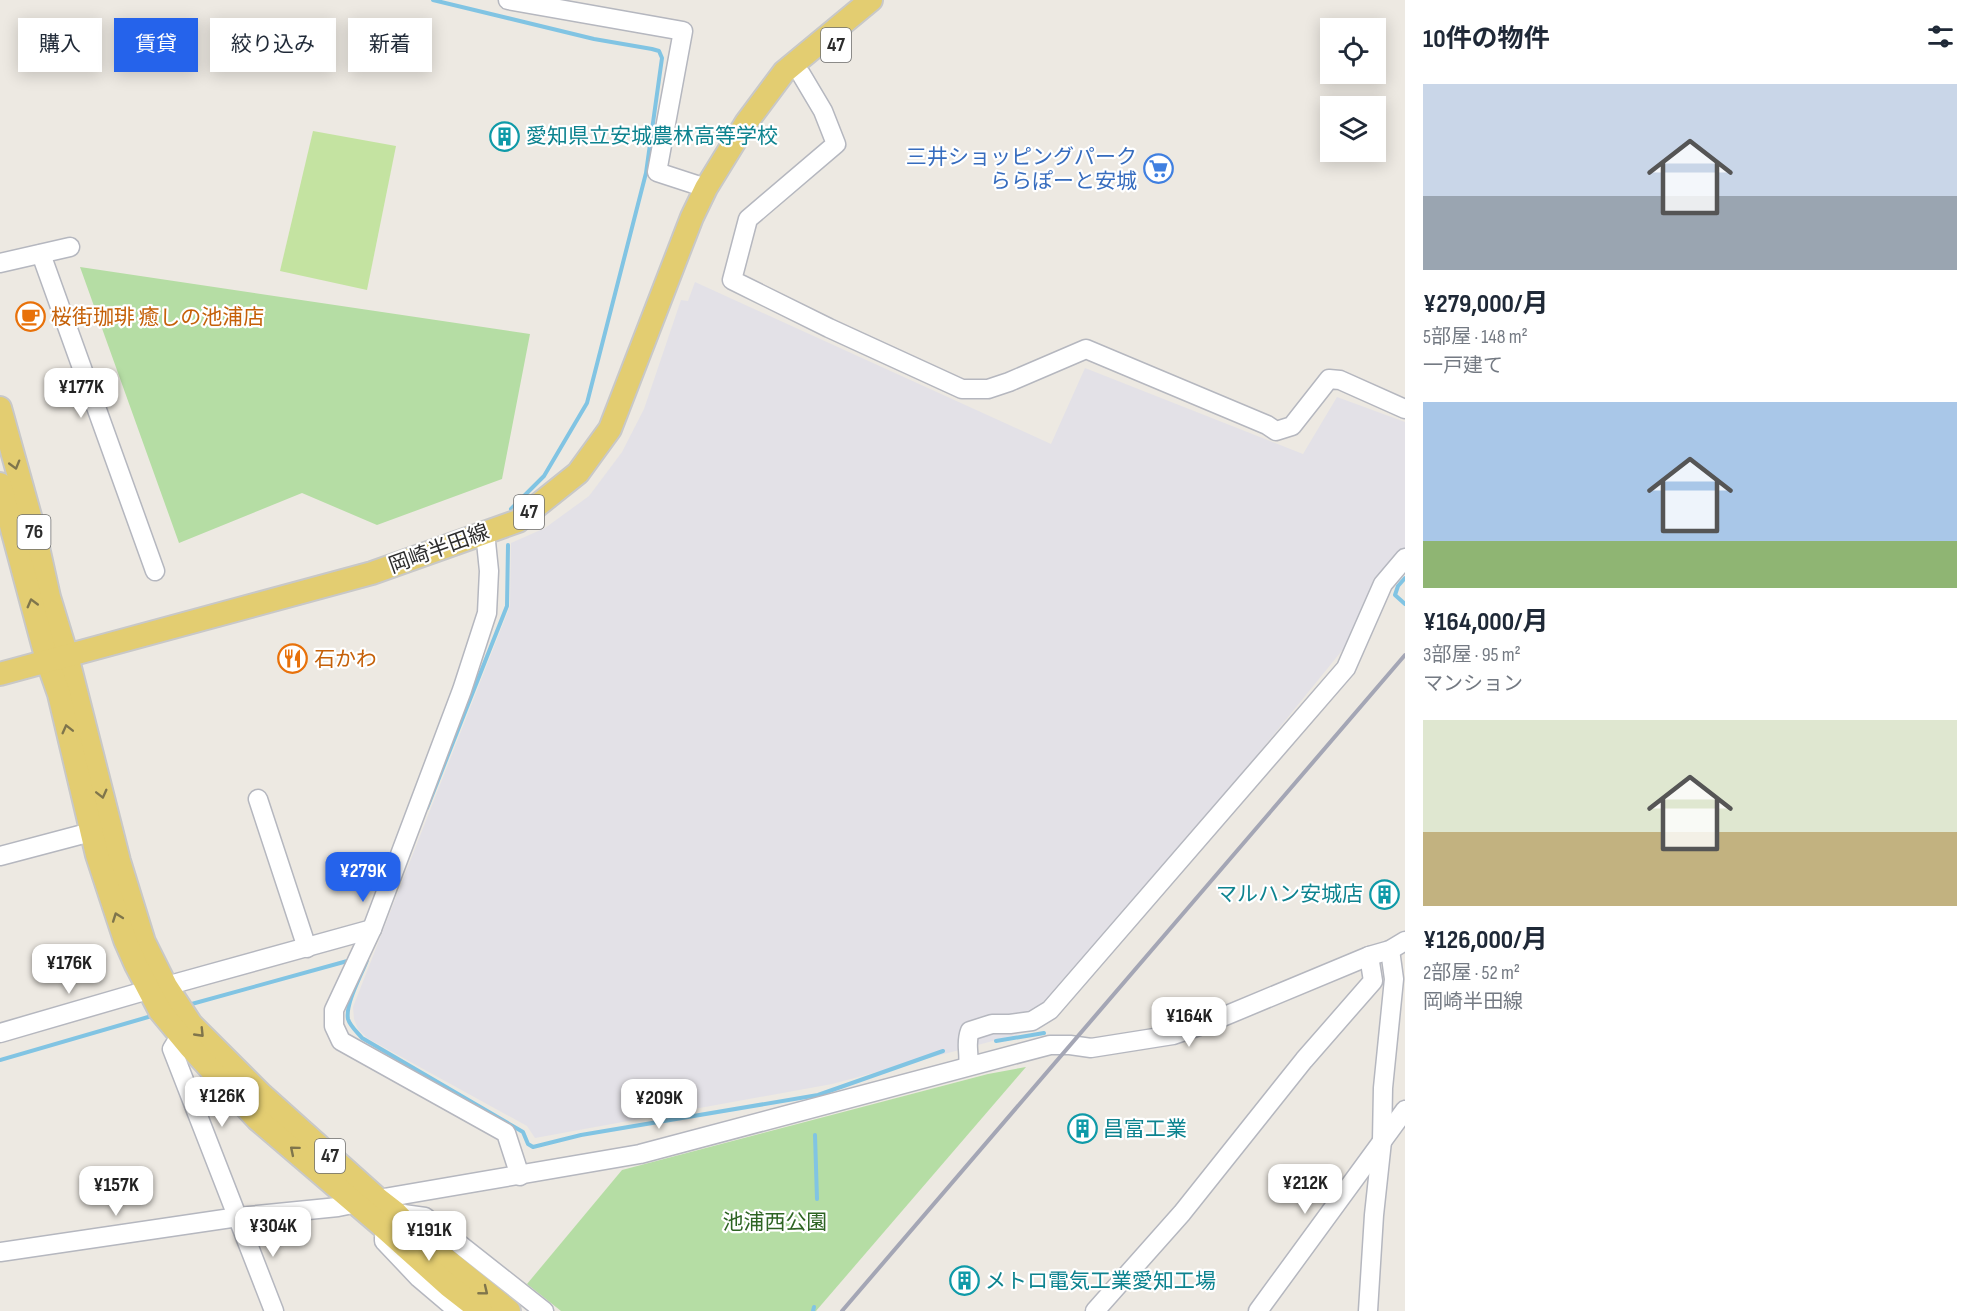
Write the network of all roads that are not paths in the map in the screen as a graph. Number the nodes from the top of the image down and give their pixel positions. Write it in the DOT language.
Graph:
graph roads {
  1 [pos="508,0"];
  2 [pos="871,0"];
  3 [pos="890,0"];
  4 [pos="801,75"];
  5 [pos="778,82"];
  6 [pos="706,188"];
  7 [pos="70,247"];
  8 [pos="41,254"];
  9 [pos="0,263"];
  10 [pos="0,408"];
  11 [pos="1405,410"];
  12 [pos="0,484"];
  13 [pos="485,532"];
  14 [pos="1405,558"];
  15 [pos="155,571"];
  16 [pos="57,658"];
  17 [pos="0,674"];
  18 [pos="258,799"];
  19 [pos="91,832"];
  20 [pos="0,856"];
  21 [pos="372,929"];
  22 [pos="1397,946"];
  23 [pos="307,948"];
  24 [pos="1369,956"];
  25 [pos="157,988"];
  26 [pos="0,1033"];
  27 [pos="180,1036"];
  28 [pos="968,1066"];
  29 [pos="1405,1110"];
  30 [pos="1382,1140"];
  31 [pos="520,1176"];
  32 [pos="378,1199"];
  33 [pos="356,1204"];
  34 [pos="238,1217"];
  35 [pos="389,1219"];
  36 [pos="0,1252"];
  37 [pos="274,1311"];
  38 [pos="458,1311"];
  39 [pos="481,1311"];
  40 [pos="509,1311"];
  41 [pos="544,1311"];
  42 [pos="1095,1311"];
  43 [pos="1258,1311"];
  44 [pos="1368,1311"];
  1 -- 6 [label="street"];
  2 -- 5 [label="main road, 岡崎半田線 / 47"];
  3 -- 4 [label="main road, 47"];
  4 -- 5 [label="main road, 47"];
  4 -- 11 [label="street"];
  5 -- 6 [label="main road, 岡崎半田線 / 47"];
  6 -- 13 [label="main road, 岡崎半田線 / 47"];
  7 -- 8 [label="street"];
  8 -- 9 [label="street"];
  8 -- 15 [label="street"];
  10 -- 16 [label="main road, 76, one-way"];
  16 -- 12 [label="main road, 76, one-way"];
  13 -- 16 [label="main road, 岡崎半田線 / 47"];
  13 -- 21 [label="street"];
  14 -- 28 [label="street"];
  16 -- 17 [label="main road, 岡崎半田線"];
  19 -- 16 [label="main road, 47, one-way"];
  16 -- 25 [label="main road, 47, one-way"];
  18 -- 23 [label="street"];
  19 -- 20 [label="street"];
  25 -- 19 [label="main road, 47, one-way"];
  21 -- 23 [label="street"];
  21 -- 31 [label="street"];
  22 -- 24 [label="street"];
  22 -- 30 [label="street"];
  23 -- 25 [label="street"];
  24 -- 28 [label="street"];
  24 -- 42 [label="street"];
  25 -- 26 [label="street"];
  25 -- 27 [label="main road, 47"];
  25 -- 32 [label="main road, 47, one-way"];
  33 -- 27 [label="main road, 47, one-way"];
  27 -- 34 [label="street"];
  28 -- 31 [label="street"];
  29 -- 30 [label="street"];
  30 -- 43 [label="street"];
  30 -- 44 [label="street"];
  31 -- 32 [label="street"];
  32 -- 33 [label="street"];
  32 -- 35 [label="main road, 47"];
  33 -- 34 [label="street"];
  33 -- 35 [label="main road, 47"];
  34 -- 36 [label="street"];
  34 -- 37 [label="street"];
  35 -- 38 [label="street"];
  35 -- 39 [label="main road, 47"];
  35 -- 40 [label="main road, 47, one-way"];
  35 -- 41 [label="street"];
}
